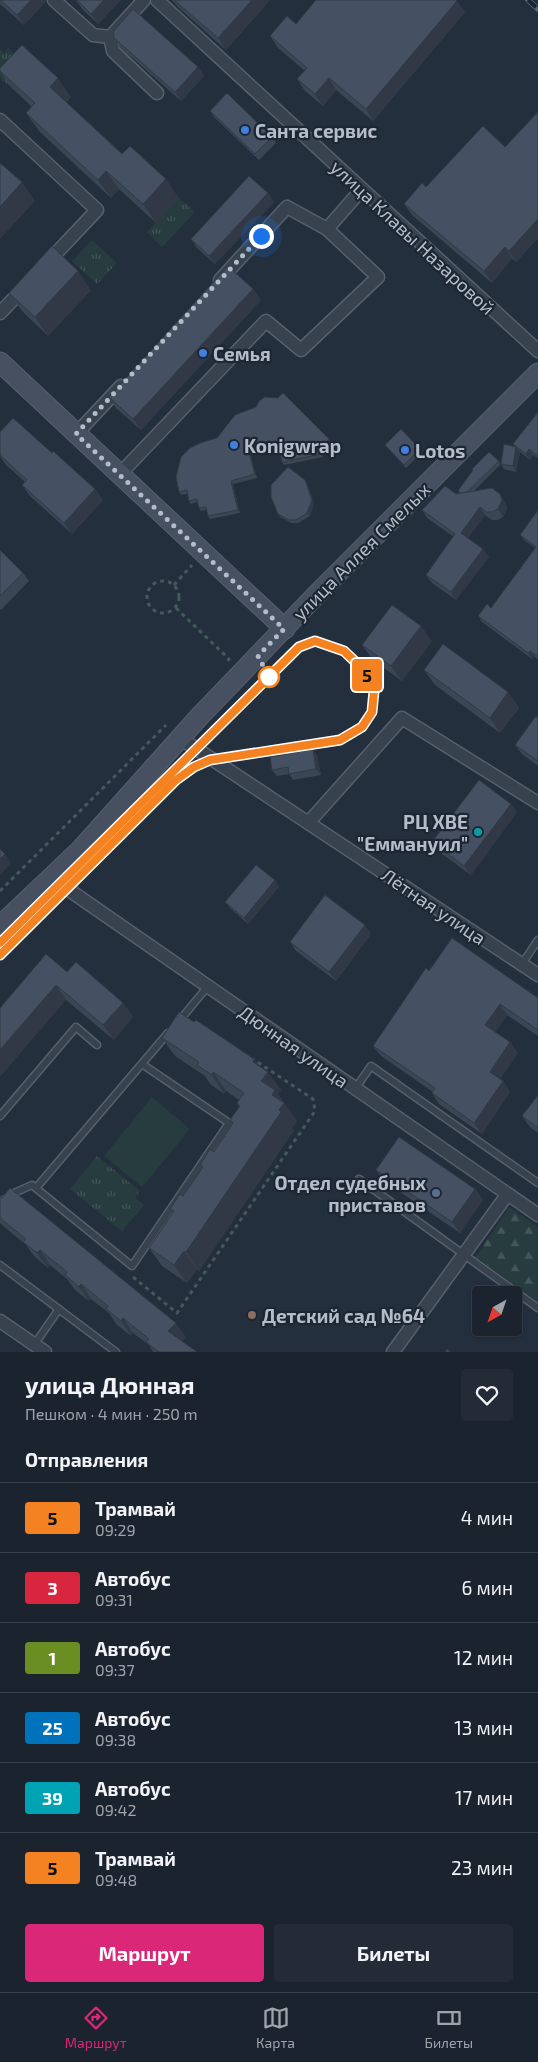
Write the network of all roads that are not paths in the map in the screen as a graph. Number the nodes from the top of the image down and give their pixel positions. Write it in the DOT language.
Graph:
graph roads {
  1 [pos="54,0"];
  2 [pos="144,0"];
  3 [pos="157,0"];
  4 [pos="110,37"];
  5 [pos="157,93"];
  6 [pos="0,120"];
  7 [pos="362,189"];
  8 [pos="327,229"];
  9 [pos="212,288"];
  10 [pos="0,314"];
  11 [pos="538,351"];
  12 [pos="2,368"];
  13 [pos="538,373"];
  14 [pos="131,376"];
  15 [pos="76,434"];
  16 [pos="120,474"];
  17 [pos="284,629"];
  18 [pos="180,738"];
  19 [pos="538,804"];
  20 [pos="309,822"];
  21 [pos="52,876"];
  22 [pos="0,926"];
  23 [pos="538,940"];
  24 [pos="522,964"];
  25 [pos="538,975"];
  26 [pos="208,986"];
  27 [pos="97,1045"];
  28 [pos="142,1064"];
  29 [pos="355,1089"];
  30 [pos="0,1116"];
  31 [pos="358,1179"];
  32 [pos="538,1183"];
  33 [pos="36,1188"];
  34 [pos="507,1195"];
  35 [pos="0,1203"];
  36 [pos="538,1215"];
  37 [pos="464,1254"];
  38 [pos="0,1265"];
  39 [pos="538,1308"];
  40 [pos="58,1309"];
  41 [pos="0,1321"];
  42 [pos="32,1348"];
  43 [pos="45,1352"];
  44 [pos="116,1352"];
  45 [pos="393,1352"];
  1 -- 4 [label="street"];
  2 -- 4 [label="street"];
  3 -- 7 [label="street, улица Клавы Назаровой"];
  4 -- 5 [label="street"];
  6 -- 10 [label="street"];
  7 -- 8 [label="street"];
  7 -- 11 [label="street, улица Клавы Назаровой"];
  8 -- 9 [label="street"];
  8 -- 16 [label="street"];
  12 -- 15 [label="main road"];
  13 -- 17 [label="main road, улица Аллея Смелых"];
  14 -- 15 [label="street"];
  15 -- 16 [label="main road"];
  16 -- 17 [label="main road"];
  17 -- 18 [label="main road, улица Аллея Смелых"];
  18 -- 20 [label="street, Лётная улица"];
  18 -- 21 [label="main road, улица Аллея Смелых"];
  19 -- 20 [label="street"];
  20 -- 24 [label="street, Лётная улица"];
  21 -- 22 [label="main road, улица Аллея Смелых"];
  21 -- 26 [label="street, Дюнная улица"];
  23 -- 24 [label="lane"];
  24 -- 25 [label="street, Лётная улица"];
  26 -- 28 [label="lane"];
  26 -- 29 [label="street, Дюнная улица"];
  27 -- 30 [label="lane"];
  28 -- 33 [label="lane"];
  28 -- 33 [label="lane"];
  29 -- 32 [label="lane"];
  29 -- 34 [label="street, Дюнная улица"];
  31 -- 37 [label="lane"];
  33 -- 35 [label="lane"];
  34 -- 36 [label="street, Дюнная улица"];
  34 -- 37 [label="street"];
  37 -- 39 [label="lane"];
  37 -- 45 [label="street"];
  38 -- 40 [label="lane"];
  40 -- 42 [label="lane"];
  40 -- 44 [label="lane"];
  41 -- 42 [label="street"];
  42 -- 43 [label="street"];
}
